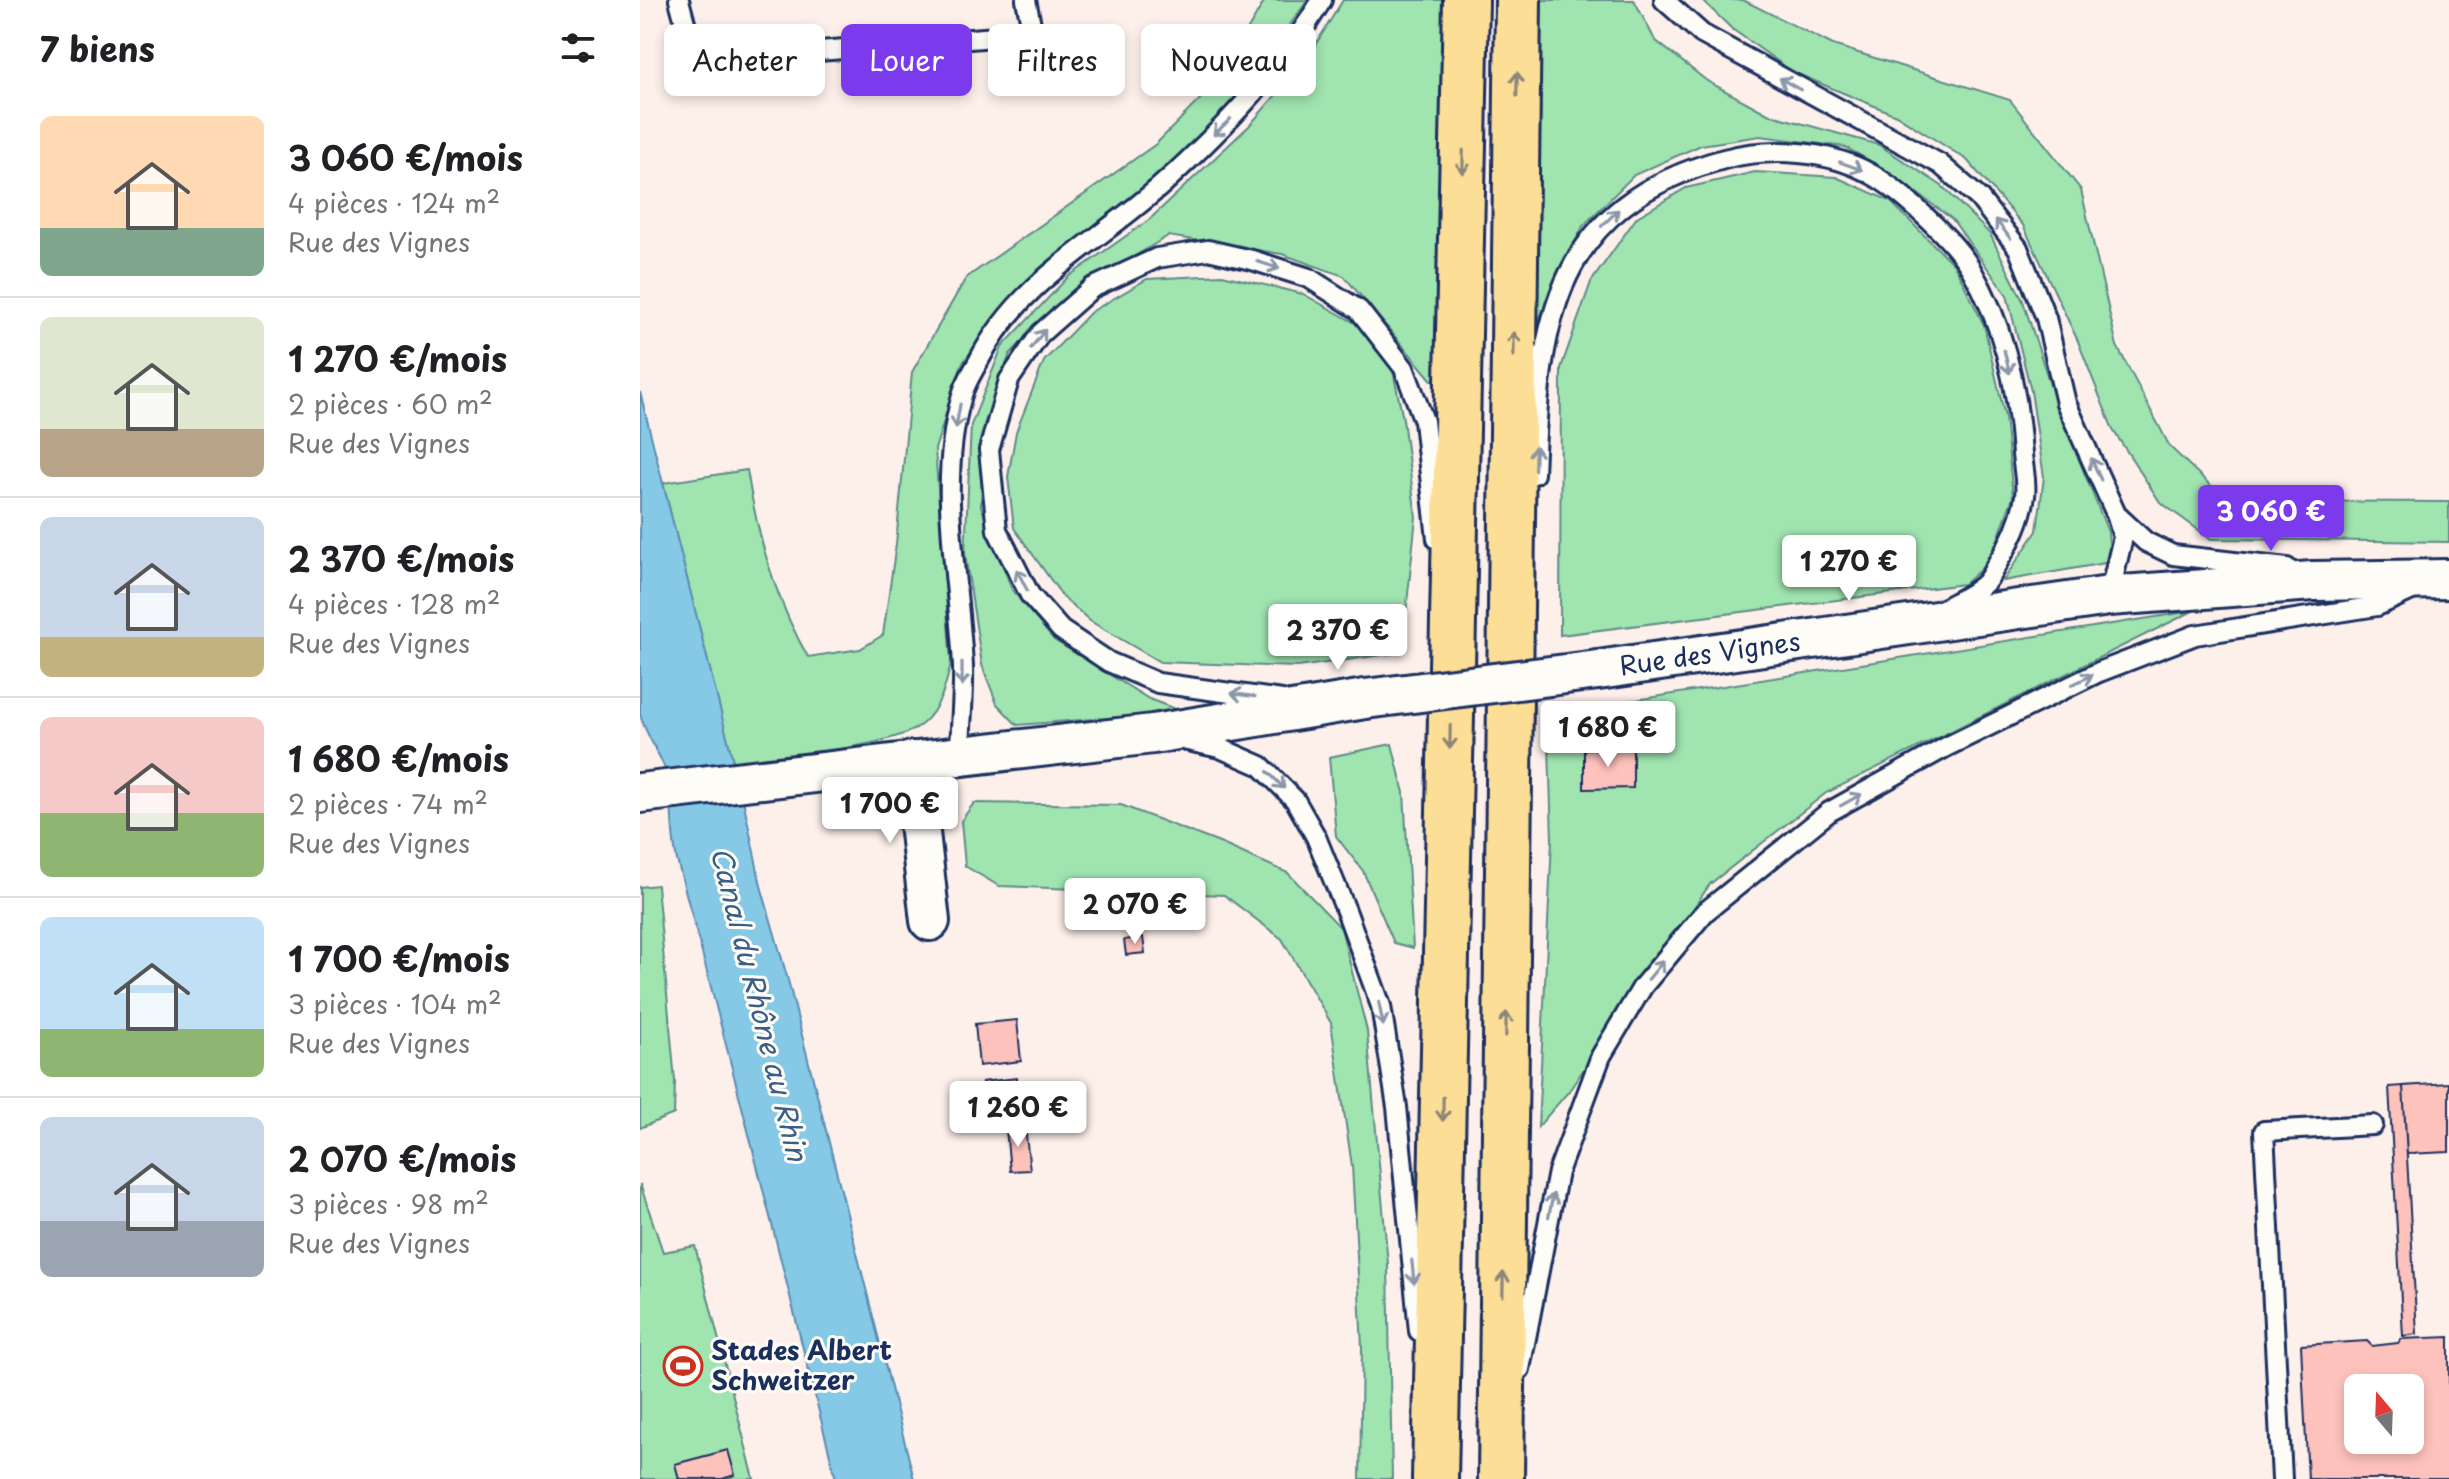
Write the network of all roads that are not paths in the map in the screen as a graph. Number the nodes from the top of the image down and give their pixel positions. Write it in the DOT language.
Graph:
graph roads {
  1 [pos="679,0"];
  2 [pos="1026,0"];
  3 [pos="1322,0"];
  4 [pos="1466,0"];
  5 [pos="1518,0"];
  6 [pos="1664,0"];
  7 [pos="2116,514"];
  8 [pos="2443,579"];
  9 [pos="2389,580"];
  10 [pos="2109,596"];
  11 [pos="1512,618"];
  12 [pos="1918,624"];
  13 [pos="1453,631"];
  14 [pos="1320,706"];
  15 [pos="1153,734"];
  16 [pos="960,758"];
  17 [pos="912,761"];
  18 [pos="640,793"];
  19 [pos="930,921"];
  20 [pos="2373,1125"];
  21 [pos="1501,1477"];
  22 [pos="1434,1479"];
  23 [pos="2282,1479"];
  1 -- 2 [label="lane"];
  3 -- 16 [label="lane, one-way"];
  4 -- 13 [label="main road, one-way"];
  11 -- 5 [label="main road, one-way"];
  7 -- 6 [label="lane, one-way"];
  7 -- 9 [label="lane"];
  7 -- 10 [label="lane"];
  8 -- 9 [label="street, Rue des Vignes"];
  21 -- 8 [label="lane, one-way"];
  9 -- 10 [label="street, Rue des Vignes"];
  10 -- 12 [label="street, Rue des Vignes"];
  11 -- 12 [label="lane, one-way"];
  21 -- 11 [label="main road, one-way"];
  12 -- 14 [label="street, Rue des Vignes, bridge"];
  14 -- 13 [label="lane, one-way"];
  13 -- 22 [label="main road, one-way"];
  14 -- 15 [label="street, Rue des Vignes"];
  15 -- 16 [label="street, Rue des Vignes"];
  15 -- 22 [label="lane, one-way"];
  16 -- 17 [label="street, Rue des Vignes"];
  17 -- 18 [label="street, Rue des Vignes"];
  17 -- 19 [label="street"];
  20 -- 23 [label="lane"];
}
